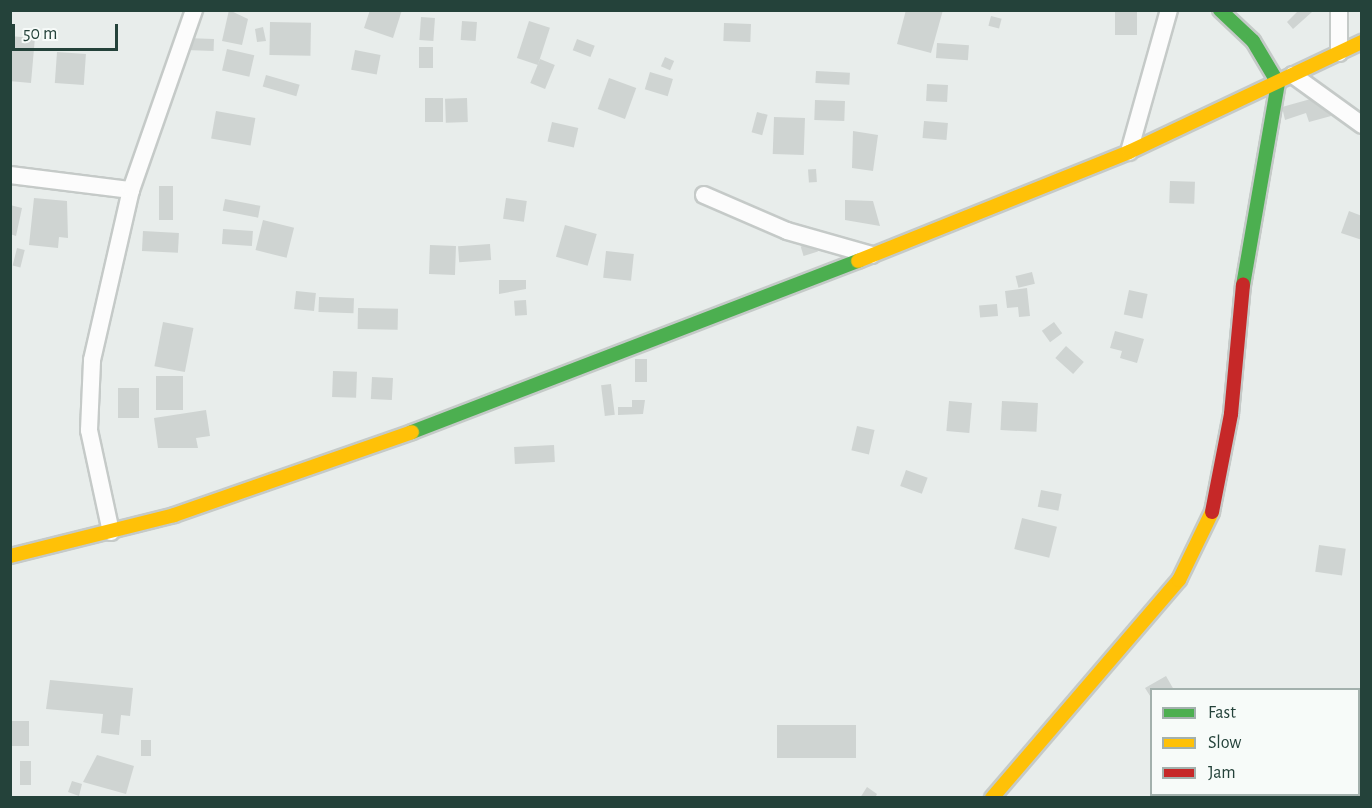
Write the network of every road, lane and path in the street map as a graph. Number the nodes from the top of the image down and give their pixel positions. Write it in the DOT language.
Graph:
graph roads {
  1 [pos="194,10"];
  2 [pos="1169,10"];
  3 [pos="1220,10"];
  4 [pos="1339,10"];
  5 [pos="1362,42"];
  6 [pos="1339,53"];
  7 [pos="1293,75"];
  8 [pos="1278,82"];
  9 [pos="1362,125"];
  10 [pos="1129,152"];
  11 [pos="10,175"];
  12 [pos="131,190"];
  13 [pos="704,195"];
  14 [pos="872,255"];
  15 [pos="111,532"];
  16 [pos="10,556"];
  17 [pos="992,798"];
  1 -- 12 [label="street"];
  2 -- 10 [label="street"];
  3 -- 8 [label="street"];
  4 -- 6 [label="street"];
  5 -- 6 [label="street"];
  6 -- 7 [label="street"];
  7 -- 8 [label="street"];
  7 -- 9 [label="street"];
  8 -- 10 [label="street"];
  8 -- 17 [label="street"];
  10 -- 14 [label="street"];
  11 -- 12 [label="street"];
  12 -- 15 [label="street"];
  13 -- 14 [label="street"];
  14 -- 15 [label="street"];
  15 -- 16 [label="street"];
}
